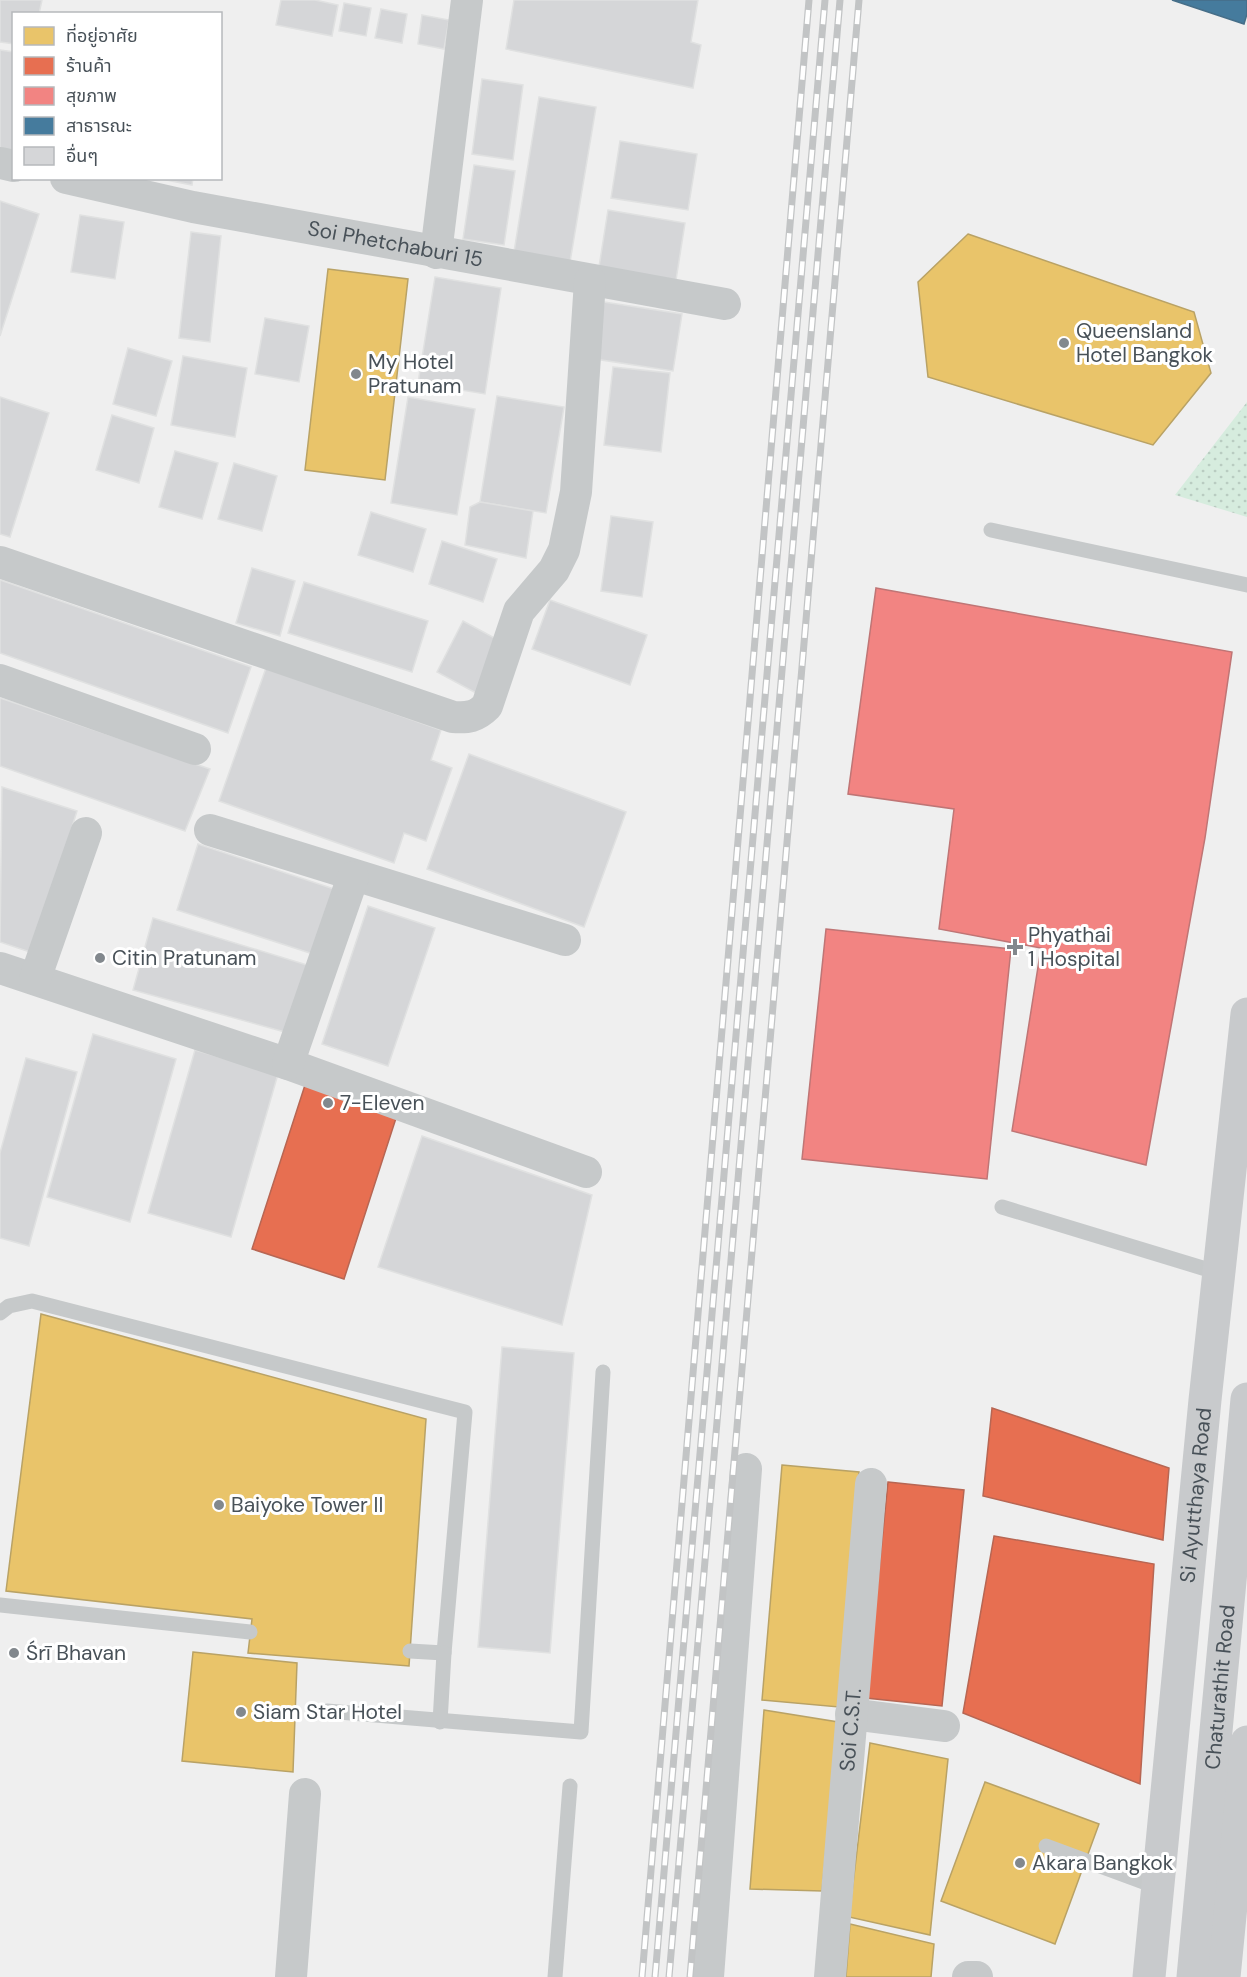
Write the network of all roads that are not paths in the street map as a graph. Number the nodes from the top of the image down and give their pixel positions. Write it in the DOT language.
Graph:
graph roads {
  1 [pos="467,0"];
  2 [pos="75,180"];
  3 [pos="436,253"];
  4 [pos="590,281"];
  5 [pos="725,304"];
  6 [pos="992,530"];
  7 [pos="0,562"];
  8 [pos="1247,585"];
  9 [pos="0,680"];
  10 [pos="195,749"];
  11 [pos="210,830"];
  12 [pos="86,833"];
  13 [pos="353,877"];
  14 [pos="565,940"];
  15 [pos="0,968"];
  16 [pos="35,979"];
  17 [pos="1247,1014"];
  18 [pos="288,1064"];
  19 [pos="586,1172"];
  20 [pos="1002,1207"];
  21 [pos="1219,1273"];
  22 [pos="0,1313"];
  23 [pos="603,1372"];
  24 [pos="1247,1399"];
  25 [pos="746,1469"];
  26 [pos="871,1484"];
  27 [pos="0,1605"];
  28 [pos="250,1632"];
  29 [pos="410,1651"];
  30 [pos="444,1653"];
  31 [pos="327,1711"];
  32 [pos="851,1714"];
  33 [pos="440,1722"];
  34 [pos="944,1726"];
  35 [pos="1247,1742"];
  36 [pos="570,1786"];
  37 [pos="305,1794"];
  38 [pos="1046,1846"];
  39 [pos="1157,1887"];
  40 [pos="291,1977"];
  41 [pos="555,1977"];
  42 [pos="708,1977"];
  43 [pos="830,1977"];
  44 [pos="968,1977"];
  45 [pos="977,1977"];
  46 [pos="1149,1977"];
  47 [pos="1193,1977"];
  48 [pos="1224,1977"];
  1 -- 3 [label="street"];
  2 -- 3 [label="street, Soi Phetchaburi 15"];
  3 -- 4 [label="street, Soi Phetchaburi 15"];
  4 -- 5 [label="street, Soi Phetchaburi 15"];
  4 -- 7 [label="street"];
  6 -- 8 [label="lane"];
  9 -- 10 [label="street"];
  11 -- 13 [label="street"];
  12 -- 16 [label="street"];
  13 -- 14 [label="street"];
  13 -- 18 [label="street"];
  15 -- 16 [label="street"];
  16 -- 18 [label="street"];
  17 -- 21 [label="main road, Si Ayutthaya Road"];
  18 -- 19 [label="street"];
  20 -- 21 [label="lane"];
  21 -- 39 [label="main road, Si Ayutthaya Road"];
  22 -- 30 [label="lane"];
  23 -- 33 [label="lane"];
  24 -- 47 [label="main road, Chaturathit Road"];
  25 -- 42 [label="street"];
  26 -- 32 [label="street, Soi C.S.T."];
  27 -- 28 [label="lane"];
  29 -- 30 [label="lane"];
  30 -- 33 [label="lane"];
  31 -- 33 [label="lane"];
  32 -- 34 [label="street"];
  32 -- 43 [label="street, Soi C.S.T."];
  35 -- 48 [label="main road, Chaturathit Road"];
  36 -- 41 [label="lane"];
  37 -- 40 [label="street"];
  38 -- 39 [label="lane"];
  39 -- 46 [label="main road, Si Ayutthaya Road"];
  44 -- 45 [label="street"];
}
